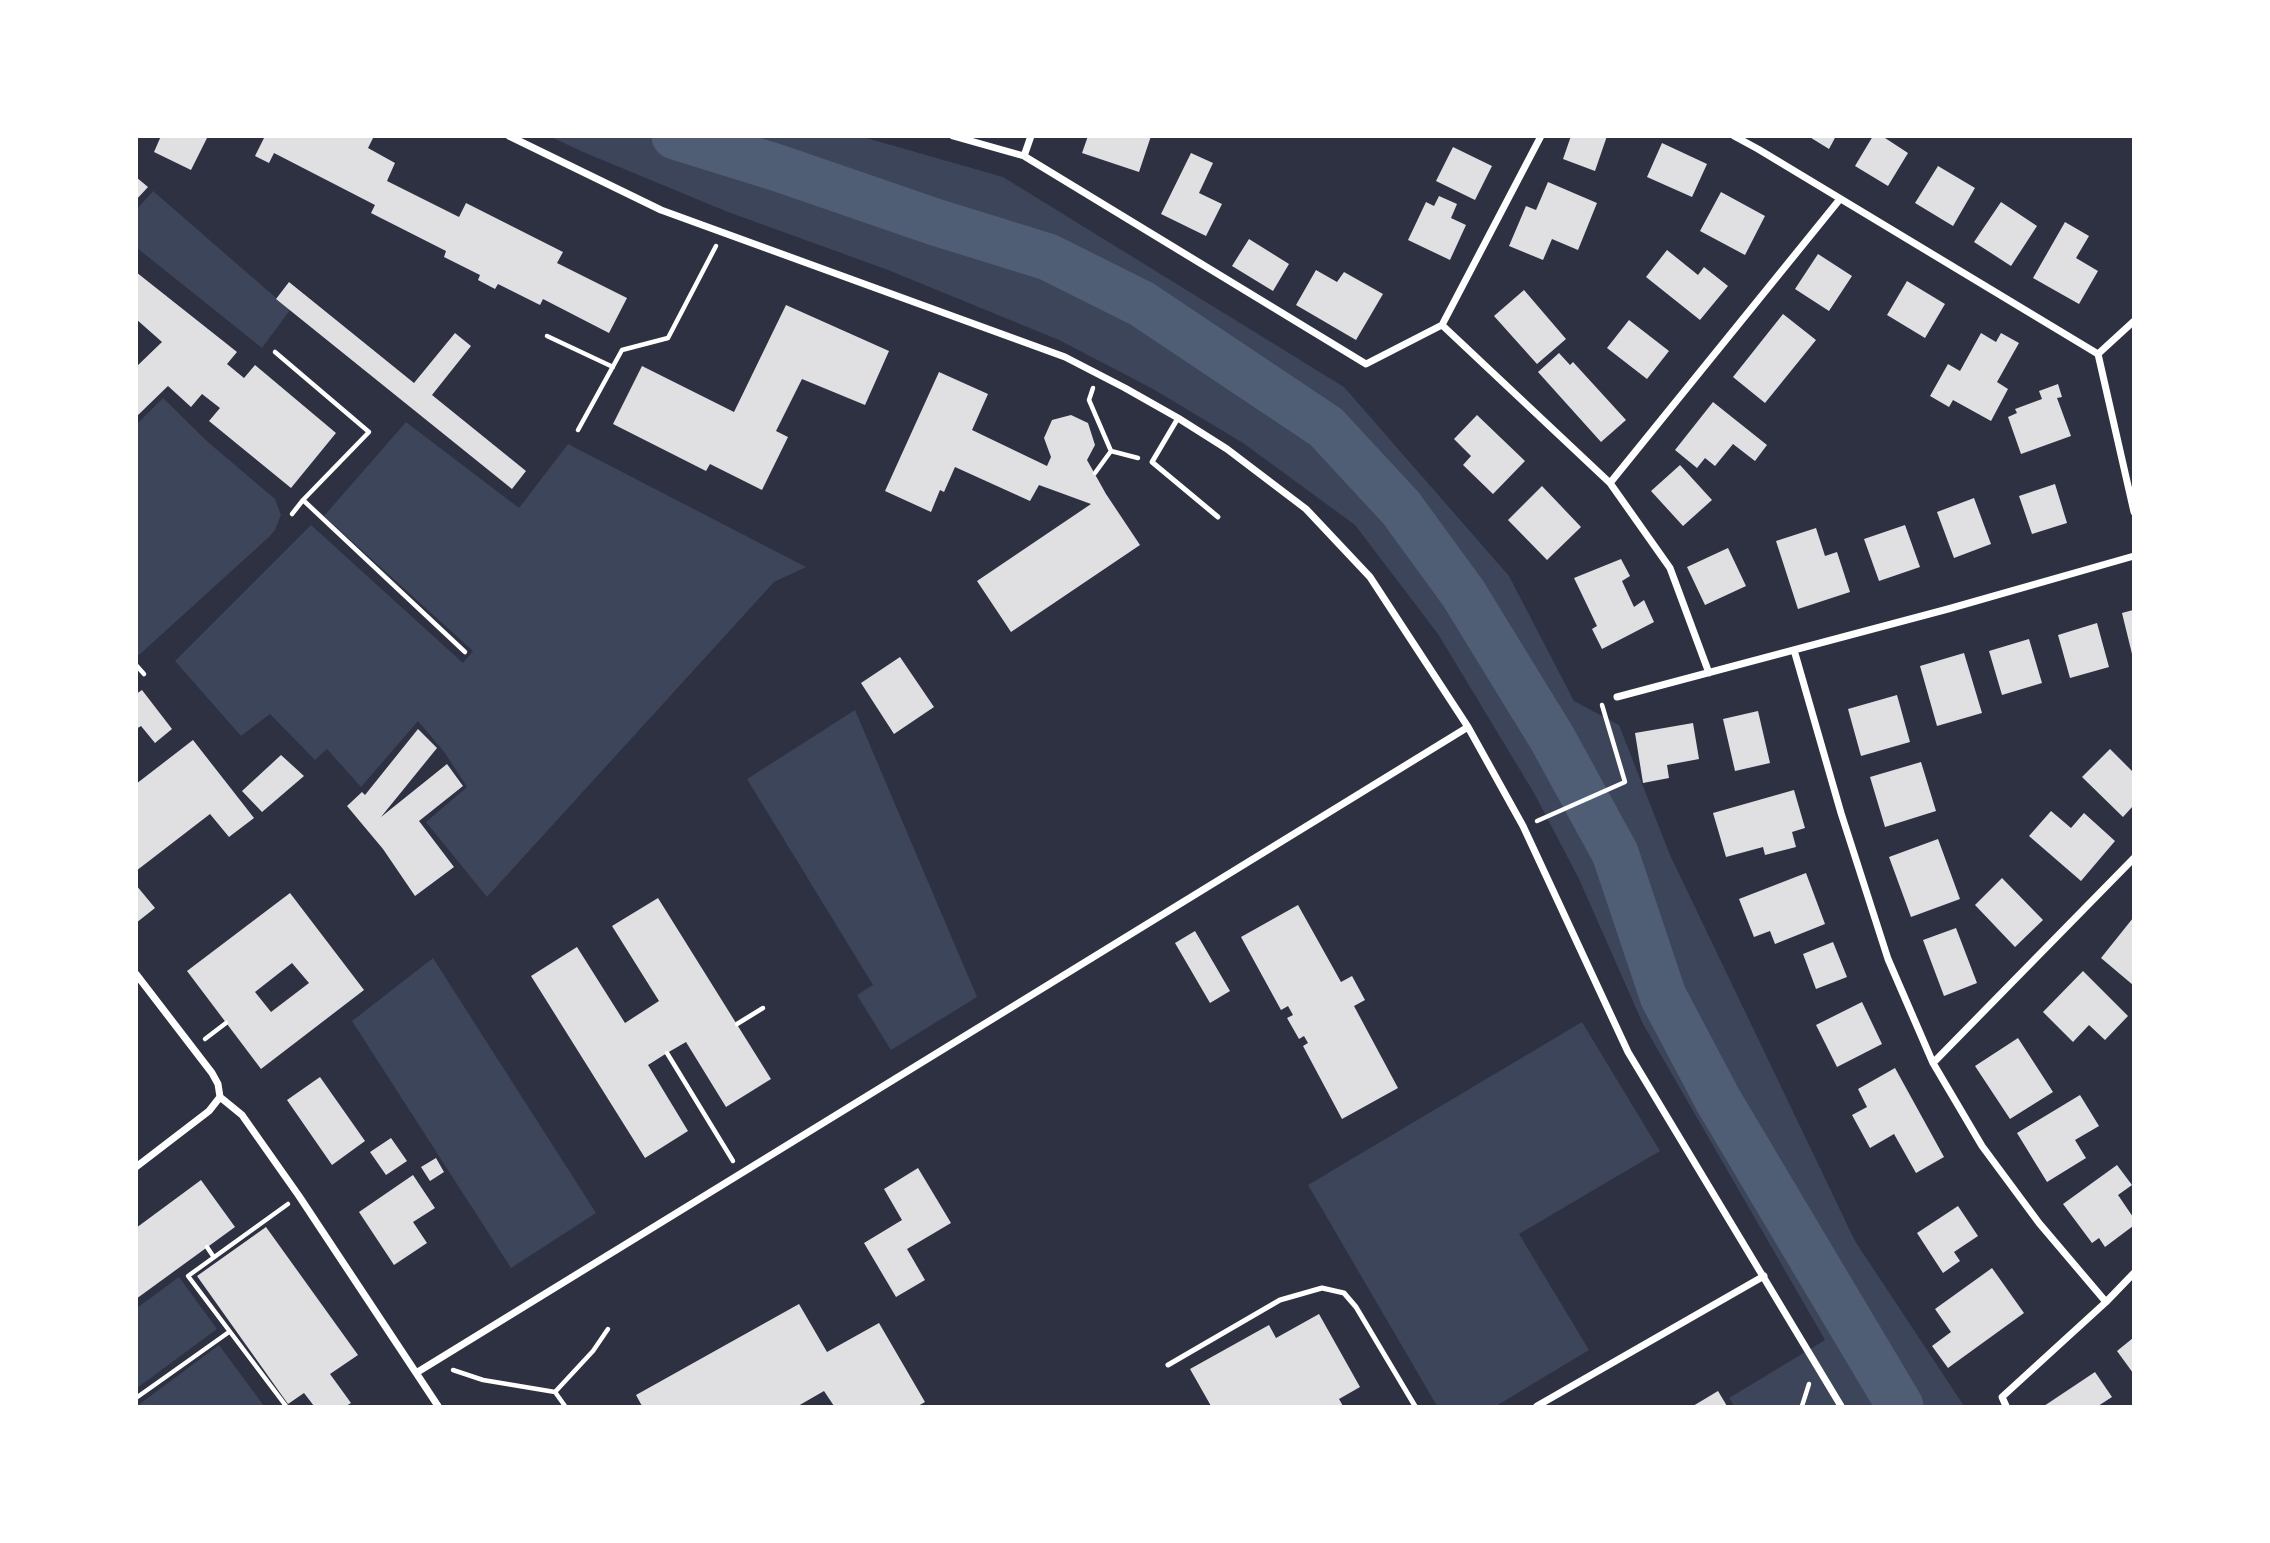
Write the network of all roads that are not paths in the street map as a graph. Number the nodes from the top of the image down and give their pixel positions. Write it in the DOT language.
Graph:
graph roads {
  1 [pos="509,136"];
  2 [pos="953,136"];
  3 [pos="1031,136"];
  4 [pos="1541,136"];
  5 [pos="1734,136"];
  6 [pos="1024,156"];
  7 [pos="1840,199"];
  8 [pos="2133,321"];
  9 [pos="1443,325"];
  10 [pos="2098,354"];
  11 [pos="1178,418"];
  12 [pos="1610,483"];
  13 [pos="2133,512"];
  14 [pos="1218,517"];
  15 [pos="2133,556"];
  16 [pos="1794,650"];
  17 [pos="1709,673"];
  18 [pos="1617,697"];
  19 [pos="1468,727"];
  20 [pos="2133,858"];
  21 [pos="136,974"];
  22 [pos="1933,1063"];
  23 [pos="219,1097"];
  24 [pos="136,1167"];
  25 [pos="2133,1273"];
  26 [pos="1764,1276"];
  27 [pos="2106,1302"];
  28 [pos="1168,1364"];
  29 [pos="416,1373"];
  30 [pos="438,1406"];
  31 [pos="1415,1406"];
  32 [pos="1537,1406"];
  33 [pos="1841,1406"];
  34 [pos="2006,1406"];
  1 -- 11 [label="street"];
  2 -- 6 [label="street"];
  3 -- 6 [label="street"];
  4 -- 9 [label="street"];
  5 -- 7 [label="street"];
  6 -- 9 [label="street"];
  7 -- 10 [label="street"];
  7 -- 12 [label="street"];
  8 -- 10 [label="street"];
  9 -- 12 [label="street"];
  10 -- 13 [label="street"];
  11 -- 14 [label="lane"];
  11 -- 19 [label="street"];
  12 -- 17 [label="street"];
  15 -- 16 [label="street"];
  16 -- 17 [label="street"];
  16 -- 22 [label="street"];
  17 -- 18 [label="street"];
  19 -- 26 [label="street"];
  19 -- 29 [label="street"];
  20 -- 22 [label="street"];
  21 -- 23 [label="street"];
  22 -- 27 [label="street"];
  23 -- 24 [label="street"];
  23 -- 29 [label="street"];
  25 -- 27 [label="street"];
  26 -- 32 [label="street"];
  26 -- 33 [label="street"];
  27 -- 34 [label="street"];
  28 -- 31 [label="lane"];
  29 -- 30 [label="street"];
}
